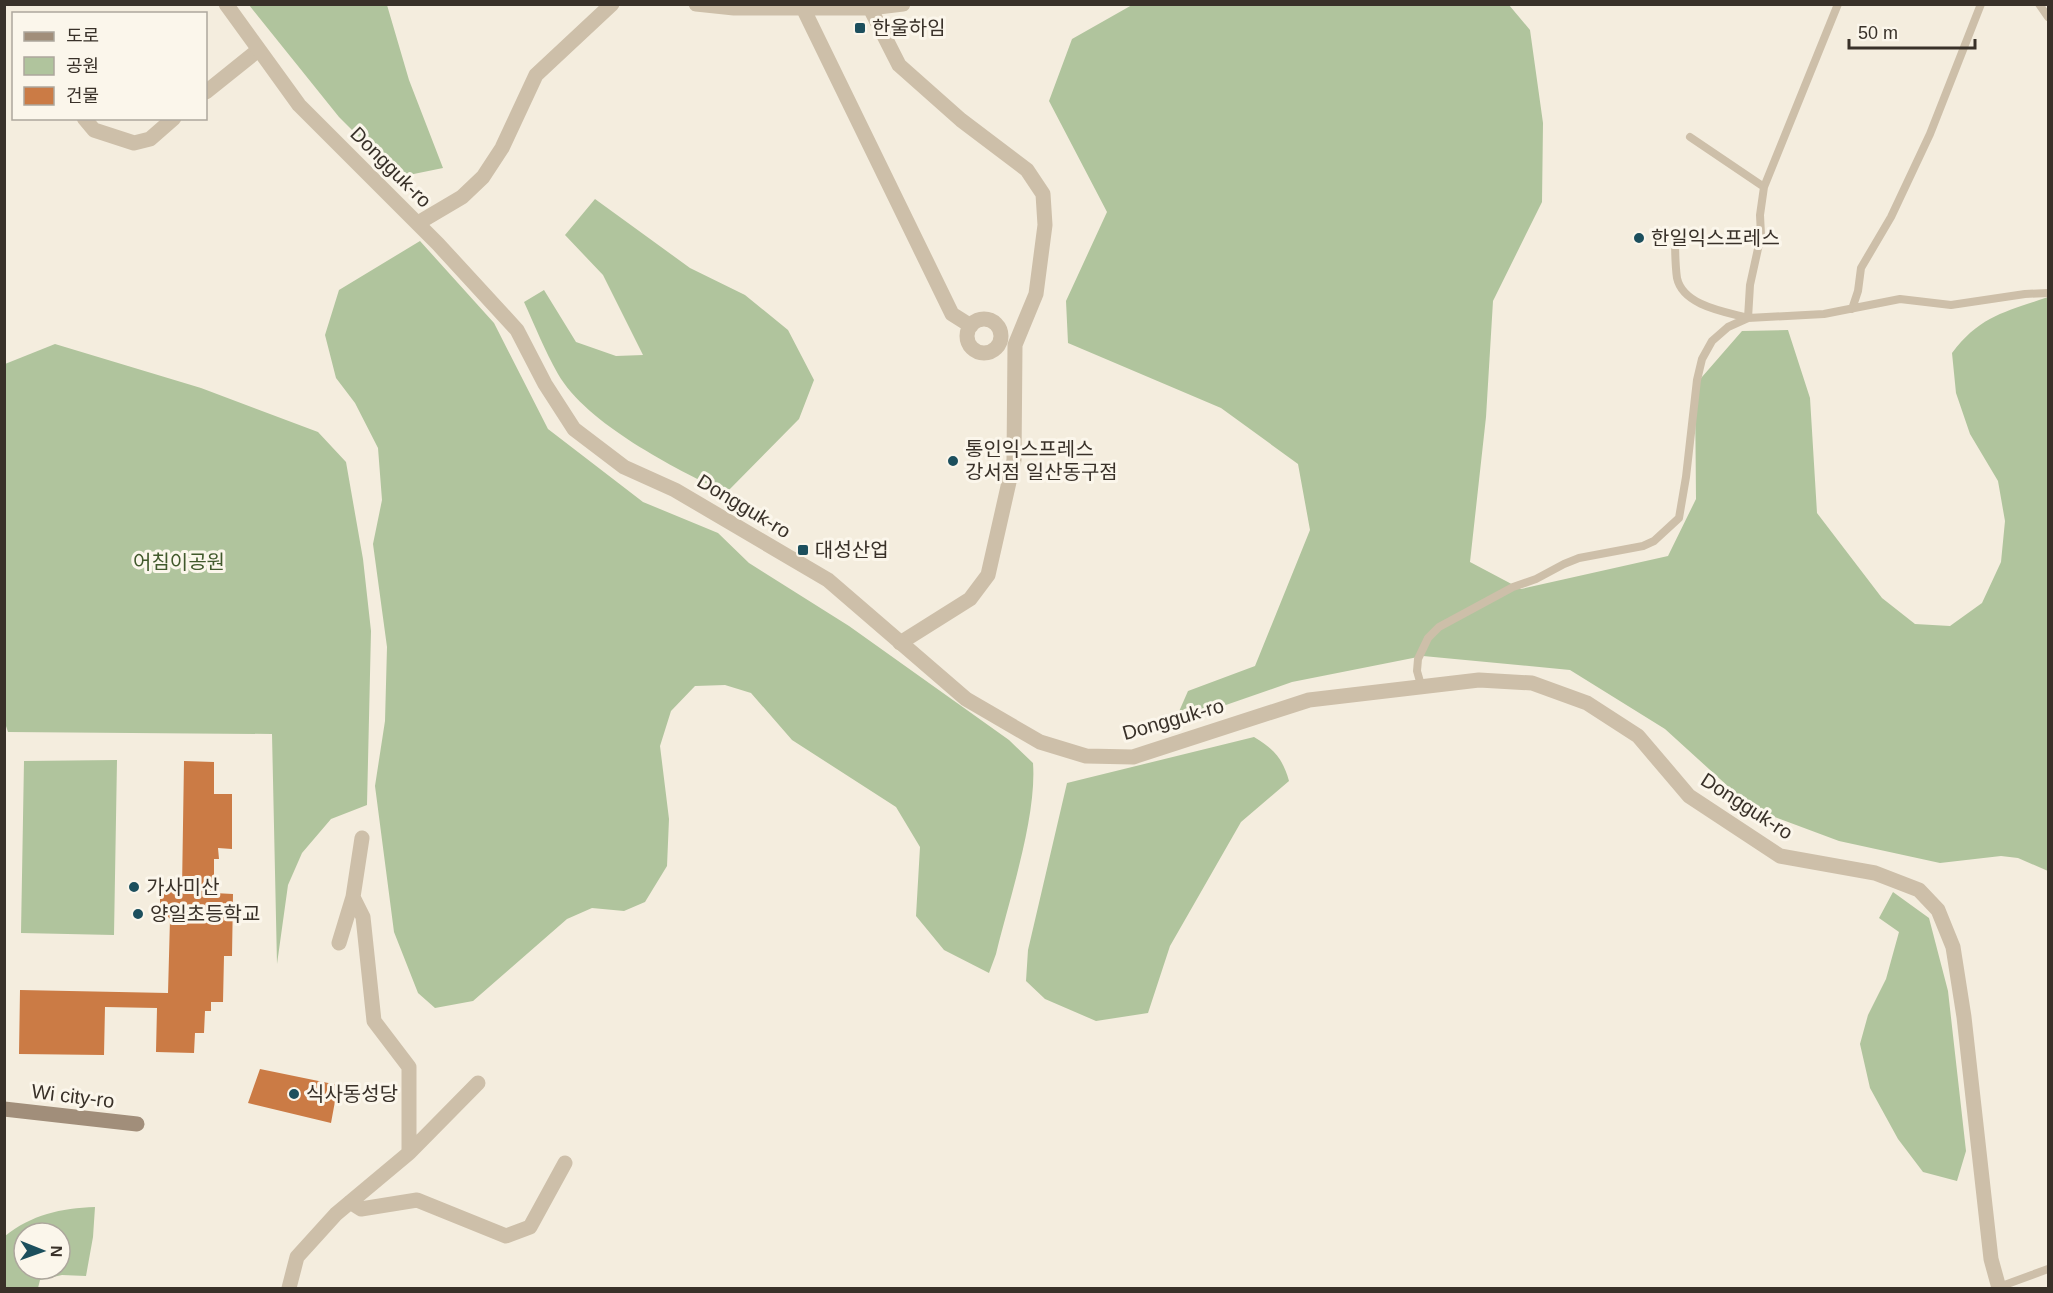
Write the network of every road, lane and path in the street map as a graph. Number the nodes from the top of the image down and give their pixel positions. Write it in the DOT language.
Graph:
graph roads {
  1 [pos="226,4"];
  2 [pos="612,4"];
  3 [pos="696,4"];
  4 [pos="903,4"];
  5 [pos="1838,4"];
  6 [pos="1982,4"];
  7 [pos="2040,4"];
  8 [pos="870,6"];
  9 [pos="803,8"];
  10 [pos="2049,17"];
  11 [pos="257,51"];
  12 [pos="207,91"];
  13 [pos="86,120"];
  14 [pos="172,120"];
  15 [pos="1690,137"];
  16 [pos="1764,188"];
  17 [pos="418,223"];
  18 [pos="1675,235"];
  19 [pos="2049,293"];
  20 [pos="1852,309"];
  21 [pos="1748,318"];
  22 [pos="971,326"];
  23 [pos="1007,343"];
  24 [pos="900,643"];
  25 [pos="1421,685"];
  26 [pos="362,838"];
  27 [pos="353,897"];
  28 [pos="339,943"];
  29 [pos="478,1083"];
  30 [pos="4,1109"];
  31 [pos="137,1124"];
  32 [pos="409,1153"];
  33 [pos="565,1163"];
  34 [pos="350,1202"];
  35 [pos="2049,1269"];
  36 [pos="290,1288"];
  37 [pos="1999,1288"];
  1 -- 11 [label="street, Dongguk-ro"];
  2 -- 17 [label="street"];
  3 -- 9 [label="street"];
  4 -- 8 [label="street"];
  5 -- 16 [label="lane"];
  6 -- 20 [label="lane"];
  7 -- 10 [label="lane"];
  8 -- 9 [label="street"];
  8 -- 23 [label="street"];
  9 -- 22 [label="street"];
  11 -- 12 [label="street"];
  11 -- 17 [label="street, Dongguk-ro"];
  13 -- 14 [label="street"];
  15 -- 16 [label="lane"];
  16 -- 21 [label="lane"];
  17 -- 24 [label="street, Dongguk-ro"];
  18 -- 21 [label="lane"];
  19 -- 20 [label="lane"];
  20 -- 21 [label="lane"];
  21 -- 25 [label="lane"];
  22 -- 23 [label="street"];
  22 -- 23 [label="street"];
  23 -- 24 [label="street"];
  24 -- 25 [label="street, Dongguk-ro"];
  25 -- 37 [label="street, Dongguk-ro"];
  26 -- 27 [label="street"];
  27 -- 28 [label="street"];
  27 -- 32 [label="street"];
  29 -- 32 [label="street"];
  30 -- 31 [label="main road, Wi city-ro"];
  32 -- 34 [label="street"];
  33 -- 34 [label="street"];
  34 -- 36 [label="street"];
  35 -- 37 [label="lane"];
}
